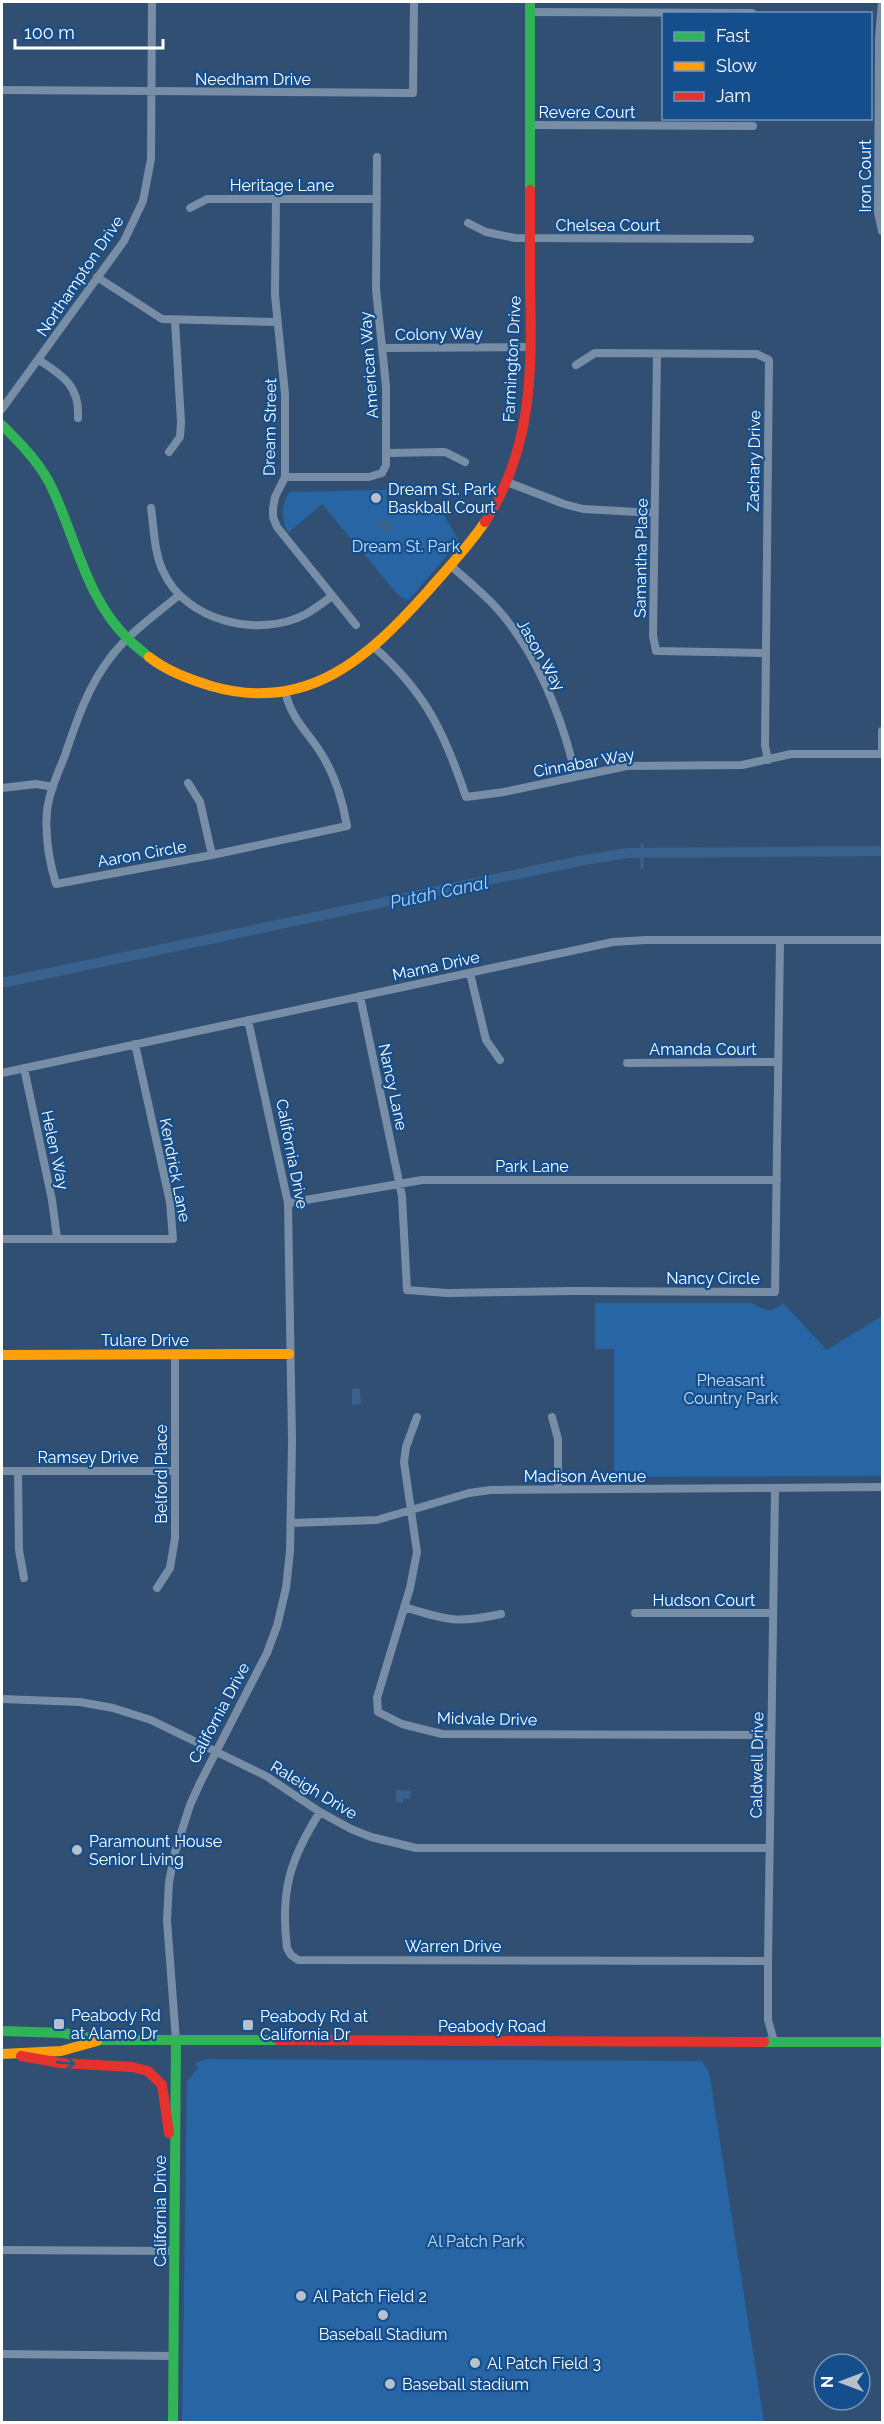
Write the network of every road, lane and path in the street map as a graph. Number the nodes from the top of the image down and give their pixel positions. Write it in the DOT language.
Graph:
graph roads {
  1 [pos="152,2"];
  2 [pos="414,2"];
  3 [pos="882,2"];
  4 [pos="530,7"];
  5 [pos="715,12"];
  6 [pos="2,90"];
  7 [pos="152,93"];
  8 [pos="881,119"];
  9 [pos="530,125"];
  10 [pos="753,126"];
  11 [pos="377,157"];
  12 [pos="276,199"];
  13 [pos="377,199"];
  14 [pos="190,208"];
  15 [pos="468,224"];
  16 [pos="882,231"];
  17 [pos="530,238"];
  18 [pos="750,239"];
  19 [pos="97,277"];
  20 [pos="174,321"];
  21 [pos="277,322"];
  22 [pos="530,347"];
  23 [pos="384,348"];
  24 [pos="657,354"];
  25 [pos="39,360"];
  26 [pos="576,365"];
  27 [pos="2,409"];
  28 [pos="78,418"];
  29 [pos="2,425"];
  30 [pos="169,452"];
  31 [pos="387,453"];
  32 [pos="465,462"];
  33 [pos="285,477"];
  34 [pos="507,482"];
  35 [pos="151,508"];
  36 [pos="655,513"];
  37 [pos="451,566"];
  38 [pos="178,596"];
  39 [pos="332,596"];
  40 [pos="356,625"];
  41 [pos="128,639"];
  42 [pos="375,648"];
  43 [pos="766,653"];
  44 [pos="285,691"];
  45 [pos="882,731"];
  46 [pos="882,754"];
  47 [pos="768,760"];
  48 [pos="576,776"];
  49 [pos="188,783"];
  50 [pos="53,787"];
  51 [pos="2,788"];
  52 [pos="212,855"];
  53 [pos="780,940"];
  54 [pos="882,940"];
  55 [pos="470,973"];
  56 [pos="360,996"];
  57 [pos="248,1020"];
  58 [pos="135,1044"];
  59 [pos="500,1060"];
  60 [pos="627,1062"];
  61 [pos="778,1062"];
  62 [pos="24,1068"];
  63 [pos="2,1073"];
  64 [pos="777,1180"];
  65 [pos="400,1183"];
  66 [pos="288,1203"];
  67 [pos="57,1238"];
  68 [pos="2,1239"];
  69 [pos="2,1354"];
  70 [pos="289,1354"];
  71 [pos="175,1355"];
  72 [pos="417,1417"];
  73 [pos="552,1417"];
  74 [pos="2,1471"];
  75 [pos="18,1471"];
  76 [pos="174,1471"];
  77 [pos="882,1487"];
  78 [pos="775,1489"];
  79 [pos="558,1490"];
  80 [pos="411,1512"];
  81 [pos="291,1523"];
  82 [pos="24,1578"];
  83 [pos="157,1588"];
  84 [pos="404,1607"];
  85 [pos="634,1613"];
  86 [pos="773,1613"];
  87 [pos="501,1614"];
  88 [pos="2,1700"];
  89 [pos="771,1736"];
  90 [pos="216,1753"];
  91 [pos="320,1812"];
  92 [pos="769,1848"];
  93 [pos="768,1961"];
  94 [pos="2,2031"];
  95 [pos="101,2040"];
  96 [pos="176,2041"];
  97 [pos="774,2041"];
  98 [pos="882,2042"];
  99 [pos="5,2054"];
  100 [pos="174,2181"];
  101 [pos="2,2250"];
  102 [pos="175,2251"];
  103 [pos="2,2354"];
  104 [pos="173,2356"];
  105 [pos="172,2422"];
  1 -- 7 [label="street, Northampton Drive"];
  2 -- 7 [label="street, Needham Drive"];
  3 -- 8 [label="street, Iron Court"];
  4 -- 5 [label="street"];
  4 -- 9 [label="street, Farmington Drive"];
  6 -- 7 [label="street, Needham Drive"];
  7 -- 19 [label="street, Northampton Drive"];
  8 -- 16 [label="street, Iron Court"];
  9 -- 10 [label="street, Revere Court"];
  9 -- 17 [label="street, Farmington Drive"];
  11 -- 13 [label="street, American Way"];
  12 -- 13 [label="street, Heritage Lane"];
  12 -- 14 [label="street, Heritage Lane"];
  12 -- 21 [label="street, Dream Street"];
  13 -- 23 [label="street, American Way"];
  15 -- 17 [label="street, Chelsea Court"];
  17 -- 18 [label="street, Chelsea Court"];
  17 -- 22 [label="street, Farmington Drive"];
  19 -- 20 [label="street"];
  19 -- 25 [label="street, Northampton Drive"];
  20 -- 21 [label="street"];
  20 -- 30 [label="street"];
  21 -- 33 [label="street, Dream Street"];
  22 -- 23 [label="street, Colony Way"];
  22 -- 34 [label="street, Farmington Drive"];
  23 -- 31 [label="street, American Way"];
  24 -- 26 [label="street, Zachary Drive"];
  24 -- 36 [label="street, Samantha Place"];
  24 -- 43 [label="street, Zachary Drive"];
  25 -- 27 [label="street, Northampton Drive"];
  25 -- 28 [label="street"];
  29 -- 41 [label="street, Farmington Drive"];
  31 -- 32 [label="street"];
  31 -- 33 [label="street"];
  33 -- 39 [label="street, Dream Street"];
  34 -- 36 [label="street"];
  34 -- 37 [label="street, Farmington Drive"];
  35 -- 38 [label="street"];
  36 -- 43 [label="street, Samantha Place"];
  37 -- 42 [label="street, Farmington Drive"];
  37 -- 48 [label="street, Jason Way"];
  38 -- 39 [label="street"];
  38 -- 41 [label="street, Aaron Circle"];
  39 -- 40 [label="street, Dream Street"];
  41 -- 44 [label="street, Farmington Drive"];
  41 -- 50 [label="street, Aaron Circle"];
  42 -- 44 [label="street, Farmington Drive"];
  42 -- 48 [label="street, Cinnabar Way"];
  43 -- 47 [label="street, Zachary Drive"];
  44 -- 52 [label="street, Aaron Circle"];
  45 -- 46 [label="street"];
  46 -- 47 [label="street, Cinnabar Way"];
  47 -- 48 [label="street, Cinnabar Way"];
  49 -- 52 [label="street"];
  50 -- 51 [label="street"];
  50 -- 52 [label="street, Aaron Circle"];
  53 -- 54 [label="street, Marna Drive"];
  53 -- 55 [label="street, Marna Drive"];
  53 -- 61 [label="street, Nancy Circle"];
  55 -- 56 [label="street, Marna Drive"];
  55 -- 59 [label="street"];
  56 -- 57 [label="street, Marna Drive"];
  56 -- 65 [label="street, Nancy Lane"];
  57 -- 58 [label="street, Marna Drive"];
  57 -- 66 [label="street, California Drive"];
  58 -- 62 [label="street, Marna Drive"];
  58 -- 67 [label="street, Kendrick Lane"];
  60 -- 61 [label="street, Amanda Court"];
  61 -- 64 [label="street, Nancy Circle"];
  62 -- 63 [label="street, Marna Drive"];
  62 -- 67 [label="street, Helen Way"];
  64 -- 65 [label="street, Park Lane"];
  64 -- 65 [label="street, Nancy Circle"];
  65 -- 66 [label="street, Park Lane"];
  66 -- 70 [label="street, California Drive"];
  67 -- 68 [label="street, Kendrick Lane"];
  69 -- 71 [label="street, Tulare Drive"];
  70 -- 71 [label="street, Tulare Drive"];
  70 -- 81 [label="street, California Drive"];
  71 -- 76 [label="street, Belford Place"];
  72 -- 80 [label="street, Midvale Drive"];
  73 -- 79 [label="street"];
  74 -- 75 [label="street, Ramsey Drive"];
  75 -- 76 [label="street, Ramsey Drive"];
  75 -- 82 [label="street"];
  76 -- 83 [label="street, Belford Place"];
  77 -- 78 [label="street, Madison Avenue"];
  78 -- 79 [label="street, Madison Avenue"];
  78 -- 86 [label="street, Caldwell Drive"];
  79 -- 80 [label="street, Madison Avenue"];
  80 -- 81 [label="street, Madison Avenue"];
  80 -- 84 [label="street, Midvale Drive"];
  81 -- 90 [label="street, California Drive"];
  84 -- 87 [label="street"];
  84 -- 89 [label="street, Midvale Drive"];
  85 -- 86 [label="street, Hudson Court"];
  86 -- 89 [label="street, Caldwell Drive"];
  88 -- 90 [label="street, Raleigh Drive"];
  89 -- 92 [label="street, Caldwell Drive"];
  90 -- 91 [label="street, Raleigh Drive"];
  90 -- 96 [label="street, California Drive"];
  91 -- 92 [label="street, Raleigh Drive"];
  91 -- 93 [label="street, Warren Drive"];
  92 -- 93 [label="street, Caldwell Drive"];
  93 -- 97 [label="street, Caldwell Drive"];
  94 -- 95 [label="street, Peabody Road"];
  95 -- 96 [label="street, Peabody Road"];
  95 -- 99 [label="street, Peabody Road"];
  96 -- 97 [label="street, Peabody Road"];
  96 -- 100 [label="street, California Drive"];
  97 -- 98 [label="street, Peabody Road"];
  99 -- 100 [label="street, one-way"];
  100 -- 102 [label="street, California Drive"];
  101 -- 102 [label="street"];
  102 -- 104 [label="street, California Drive"];
  103 -- 104 [label="street"];
  104 -- 105 [label="street, California Drive"];
}
